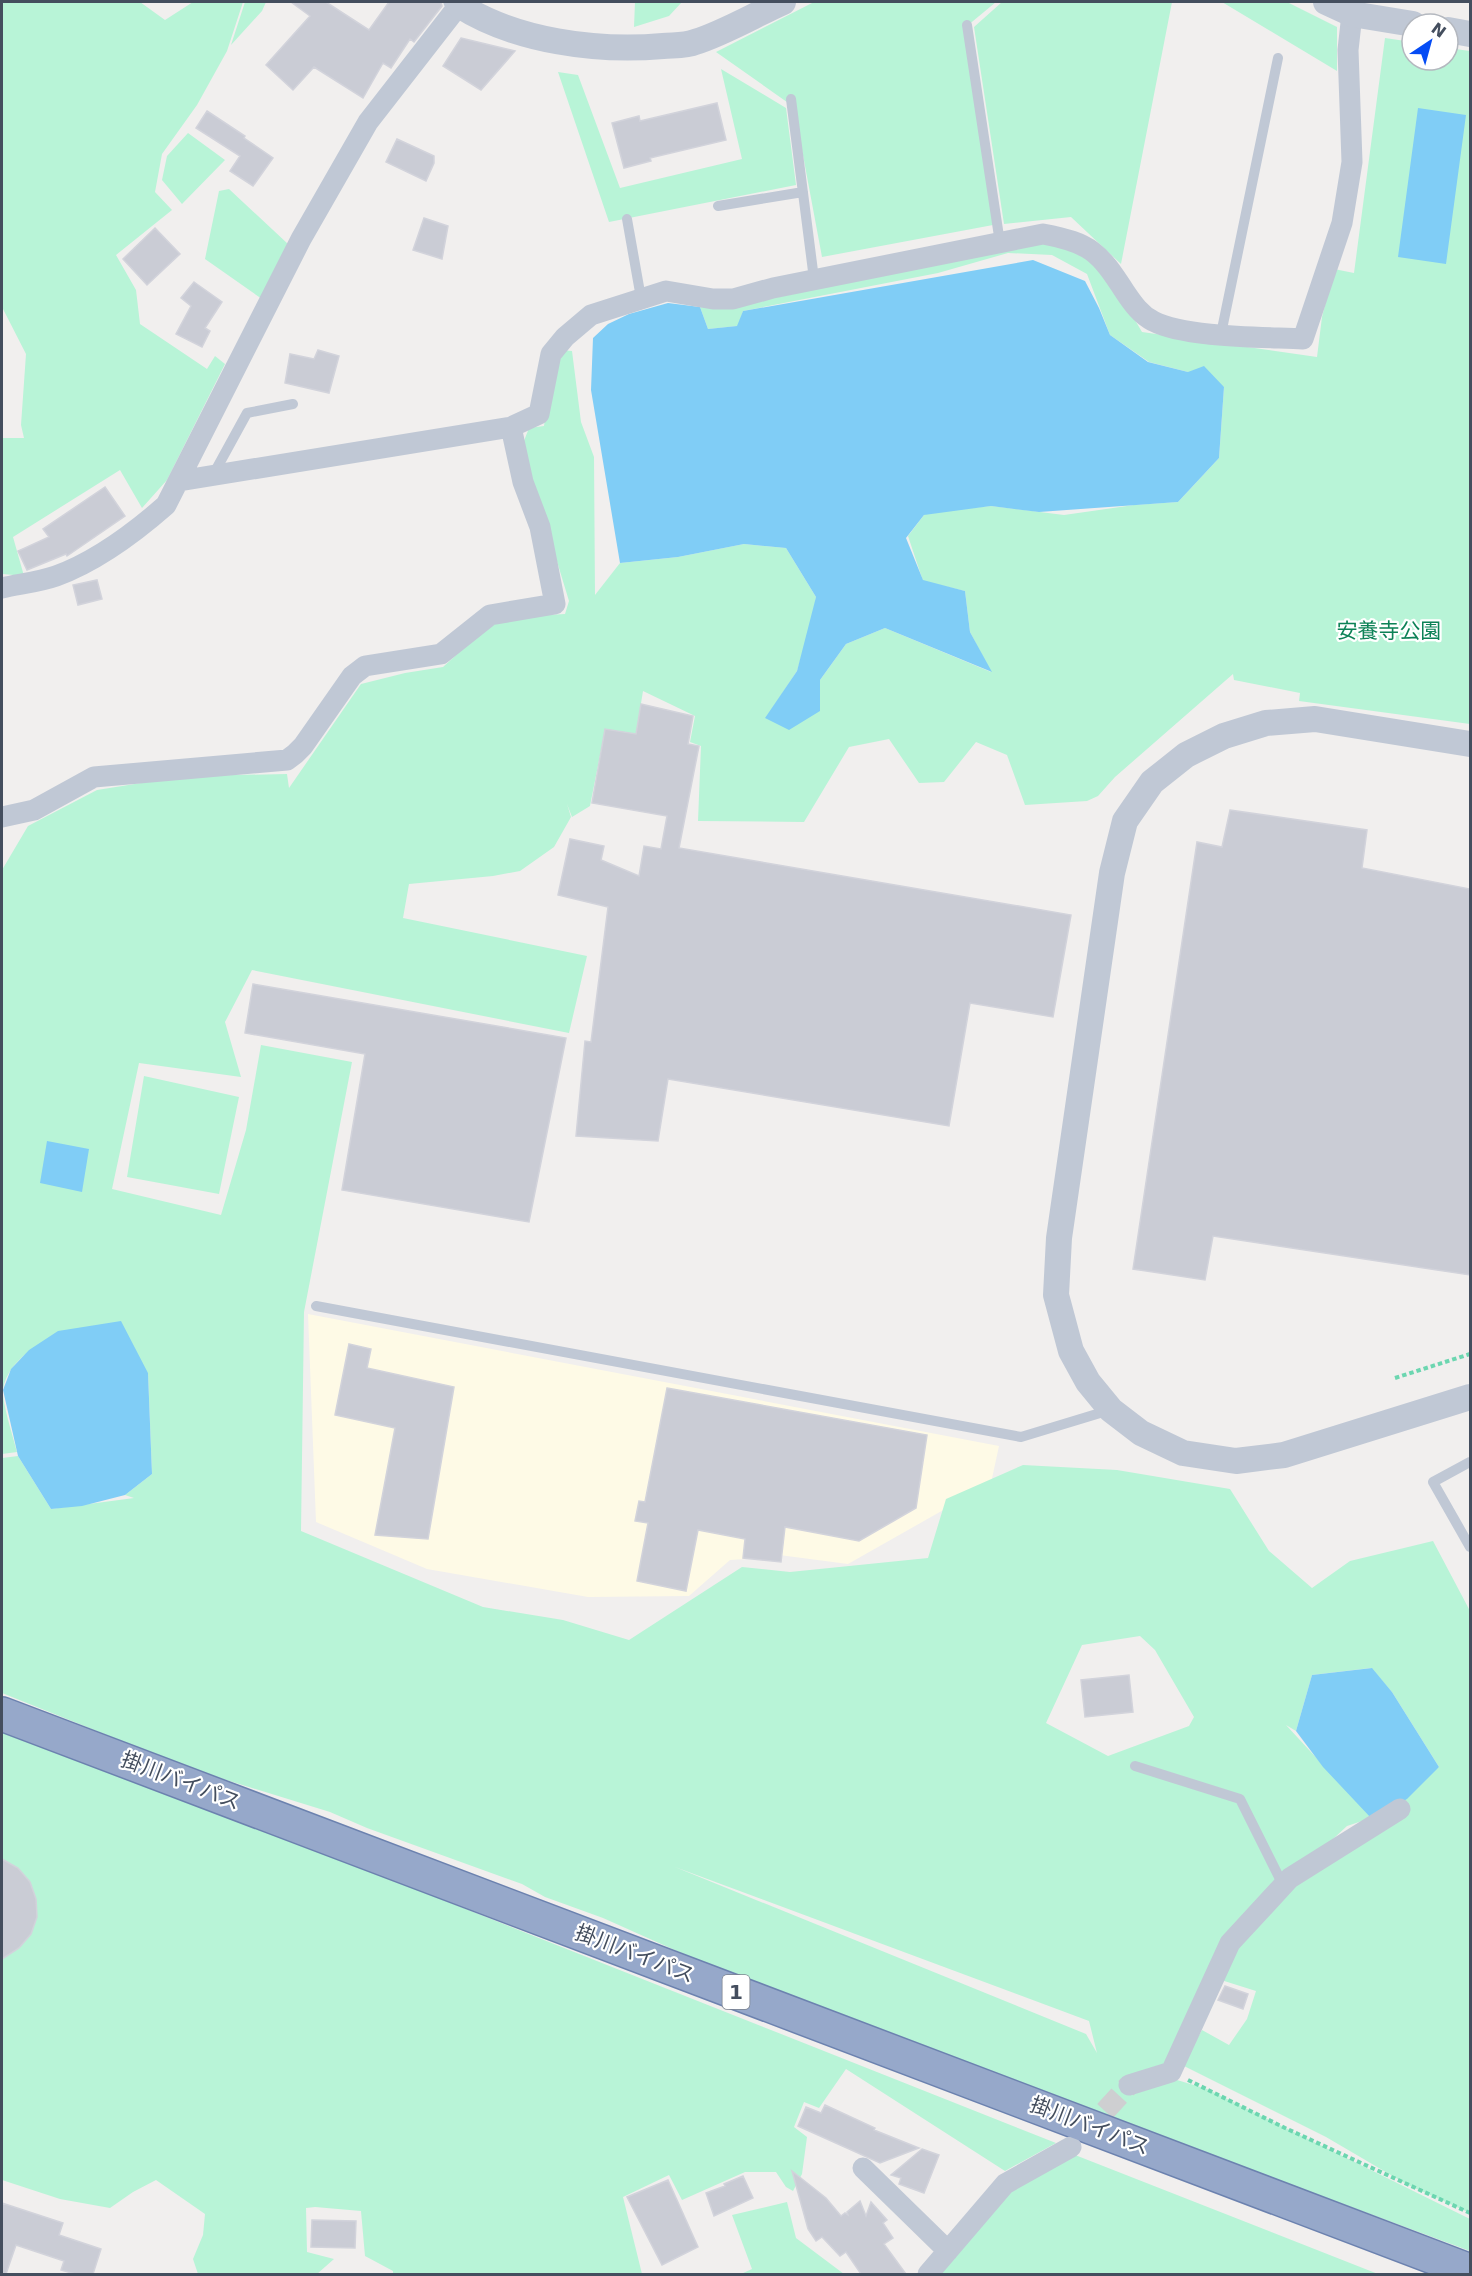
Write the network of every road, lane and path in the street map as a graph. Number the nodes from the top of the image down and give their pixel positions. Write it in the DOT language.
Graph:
graph roads {
  1 [pos="783,2"];
  2 [pos="1326,2"];
  3 [pos="456,3"];
  4 [pos="1352,14"];
  5 [pos="1400,22"];
  6 [pos="967,26"];
  7 [pos="1278,58"];
  8 [pos="791,99"];
  9 [pos="803,192"];
  10 [pos="718,206"];
  11 [pos="627,219"];
  12 [pos="1000,243"];
  13 [pos="814,279"];
  14 [pos="641,298"];
  15 [pos="1221,334"];
  16 [pos="293,404"];
  17 [pos="511,427"];
  18 [pos="213,476"];
  19 [pos="179,481"];
  20 [pos="2,588"];
  21 [pos="1470,744"];
  22 [pos="2,817"];
  23 [pos="316,1306"];
  24 [pos="1470,1354"];
  25 [pos="1395,1378"];
  26 [pos="1470,1397"];
  27 [pos="1111,1410"];
  28 [pos="1470,1462"];
  29 [pos="1470,1547"];
  30 [pos="2,1714"];
  31 [pos="1135,1766"];
  32 [pos="1400,1809"];
  33 [pos="1283,1885"];
  34 [pos="1171,2072"];
  35 [pos="1130,2085"];
  36 [pos="1071,2147"];
  37 [pos="862,2168"];
  38 [pos="1470,2213"];
  39 [pos="948,2251"];
  40 [pos="1470,2271"];
  41 [pos="928,2274"];
  1 -- 3 [label="street"];
  2 -- 4 [label="street"];
  3 -- 19 [label="street"];
  4 -- 5 [label="street"];
  4 -- 15 [label="street"];
  6 -- 12 [label="lane"];
  7 -- 15 [label="lane"];
  8 -- 9 [label="lane"];
  9 -- 10 [label="lane"];
  9 -- 13 [label="lane"];
  11 -- 14 [label="lane"];
  12 -- 13 [label="street"];
  12 -- 15 [label="street"];
  13 -- 14 [label="street"];
  14 -- 17 [label="street"];
  16 -- 18 [label="lane"];
  17 -- 18 [label="street"];
  17 -- 22 [label="street"];
  18 -- 19 [label="street"];
  19 -- 20 [label="street"];
  21 -- 27 [label="street"];
  23 -- 27 [label="lane"];
  24 -- 25 [label="path"];
  26 -- 27 [label="street"];
  28 -- 29 [label="lane"];
  30 -- 40 [label="highway, 掛川バイパス / 1"];
  31 -- 33 [label="lane"];
  32 -- 33 [label="street"];
  33 -- 34 [label="street"];
  34 -- 35 [label="street"];
  34 -- 38 [label="path"];
  36 -- 39 [label="street"];
  37 -- 39 [label="street"];
  39 -- 41 [label="street"];
}
